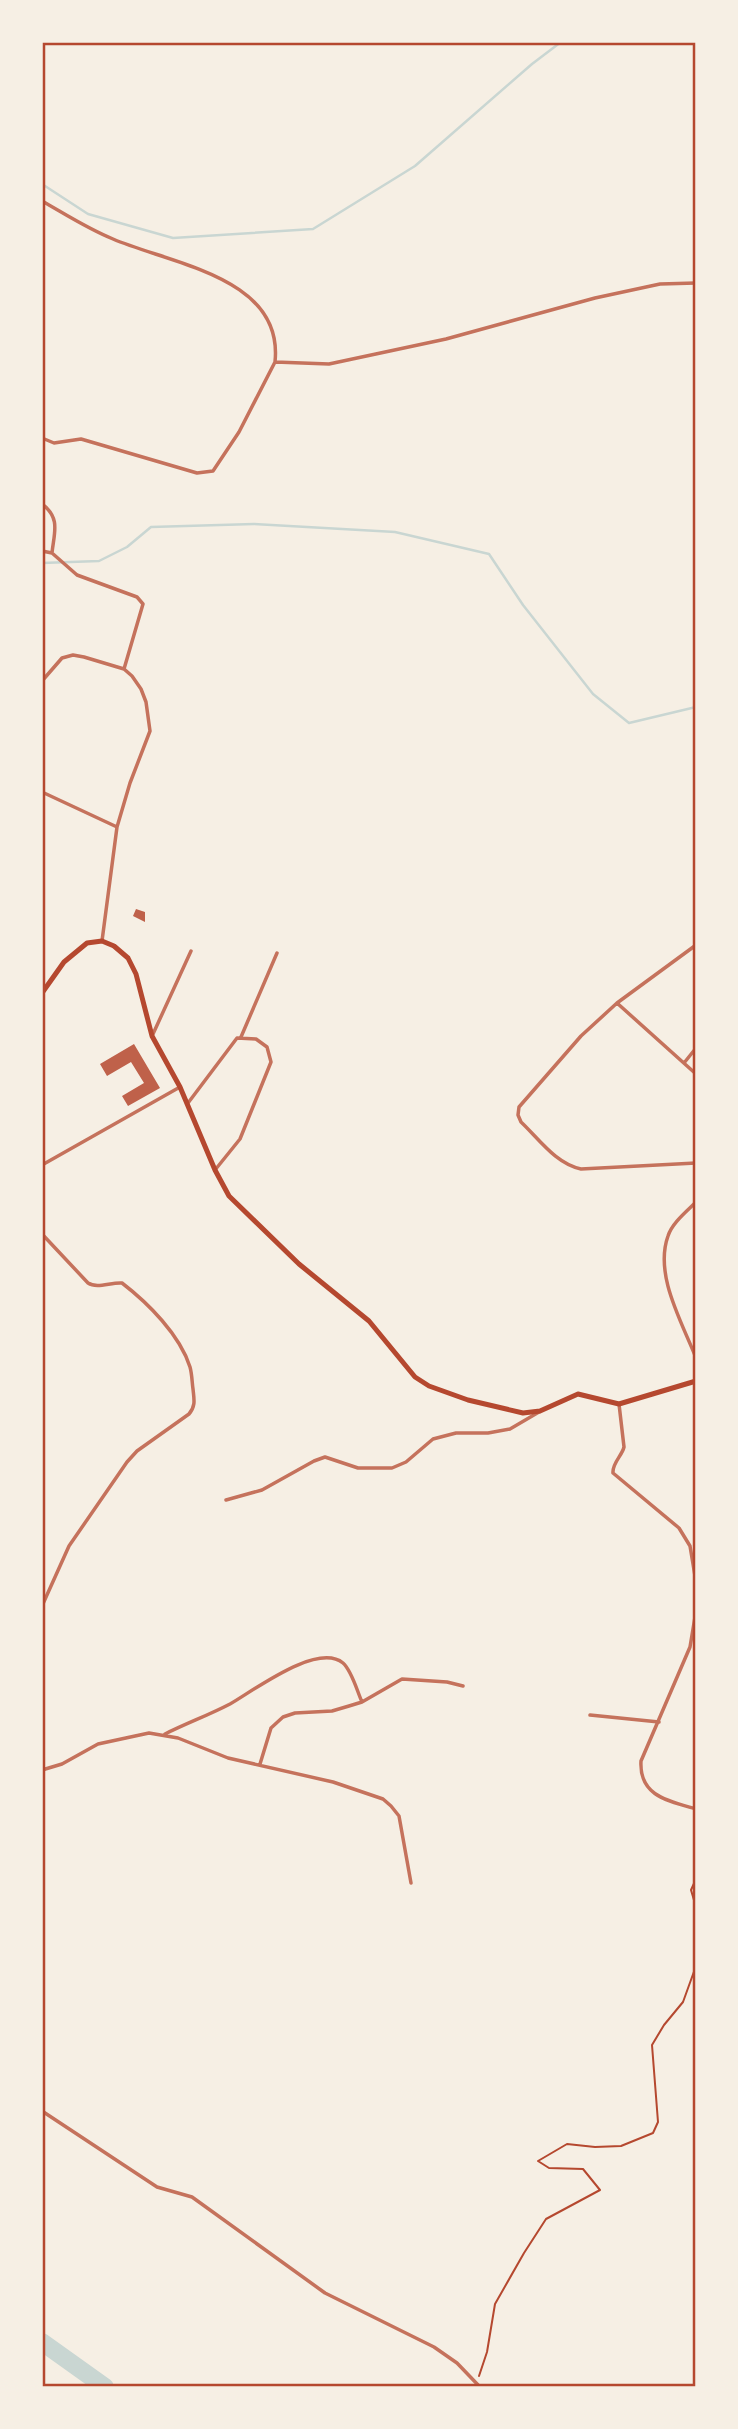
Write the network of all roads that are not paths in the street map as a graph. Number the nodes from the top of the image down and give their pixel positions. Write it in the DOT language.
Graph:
graph roads {
  1 [pos="42,201"];
  2 [pos="696,283"];
  3 [pos="275,362"];
  4 [pos="42,438"];
  5 [pos="42,504"];
  6 [pos="42,551"];
  7 [pos="52,553"];
  8 [pos="124,669"];
  9 [pos="42,681"];
  10 [pos="42,792"];
  11 [pos="117,827"];
  12 [pos="102,941"];
  13 [pos="696,945"];
  14 [pos="191,951"];
  15 [pos="278,953"];
  16 [pos="42,992"];
  17 [pos="617,1003"];
  18 [pos="152,1036"];
  19 [pos="241,1037"];
  20 [pos="696,1048"];
  21 [pos="684,1063"];
  22 [pos="696,1074"];
  23 [pos="180,1087"];
  24 [pos="188,1102"];
  25 [pos="696,1163"];
  26 [pos="42,1165"];
  27 [pos="215,1170"];
  28 [pos="696,1202"];
  29 [pos="42,1234"];
  30 [pos="696,1358"];
  31 [pos="696,1381"];
  32 [pos="619,1404"];
  33 [pos="540,1411"];
  34 [pos="226,1500"];
  35 [pos="694,1558"];
  36 [pos="696,1582"];
  37 [pos="42,1606"];
  38 [pos="696,1611"];
  39 [pos="463,1686"];
  40 [pos="362,1702"];
  41 [pos="590,1714"];
  42 [pos="659,1722"];
  43 [pos="164,1734"];
  44 [pos="260,1764"];
  45 [pos="42,1770"];
  46 [pos="696,1809"];
  47 [pos="411,1883"];
  48 [pos="42,2111"];
  49 [pos="479,2385"];
  1 -- 3 [label="street"];
  2 -- 3 [label="street"];
  3 -- 4 [label="street"];
  5 -- 7 [label="street"];
  6 -- 7 [label="street"];
  7 -- 8 [label="street"];
  8 -- 9 [label="street"];
  8 -- 11 [label="street"];
  10 -- 11 [label="street"];
  11 -- 12 [label="street"];
  12 -- 16 [label="main road"];
  12 -- 18 [label="main road"];
  13 -- 17 [label="street"];
  14 -- 18 [label="street"];
  15 -- 19 [label="street"];
  17 -- 21 [label="street"];
  17 -- 25 [label="street"];
  18 -- 23 [label="main road"];
  19 -- 24 [label="street"];
  19 -- 27 [label="street"];
  20 -- 21 [label="street"];
  21 -- 22 [label="street"];
  23 -- 24 [label="main road"];
  23 -- 26 [label="street"];
  24 -- 27 [label="main road"];
  27 -- 33 [label="main road"];
  28 -- 30 [label="street"];
  29 -- 37 [label="street"];
  31 -- 32 [label="main road"];
  32 -- 33 [label="main road"];
  32 -- 35 [label="street"];
  33 -- 34 [label="street"];
  35 -- 36 [label="street"];
  38 -- 42 [label="street"];
  39 -- 40 [label="street"];
  40 -- 43 [label="street"];
  40 -- 44 [label="street"];
  41 -- 42 [label="street"];
  42 -- 46 [label="street"];
  43 -- 44 [label="street"];
  43 -- 45 [label="street"];
  44 -- 47 [label="street"];
  48 -- 49 [label="street"];
}
